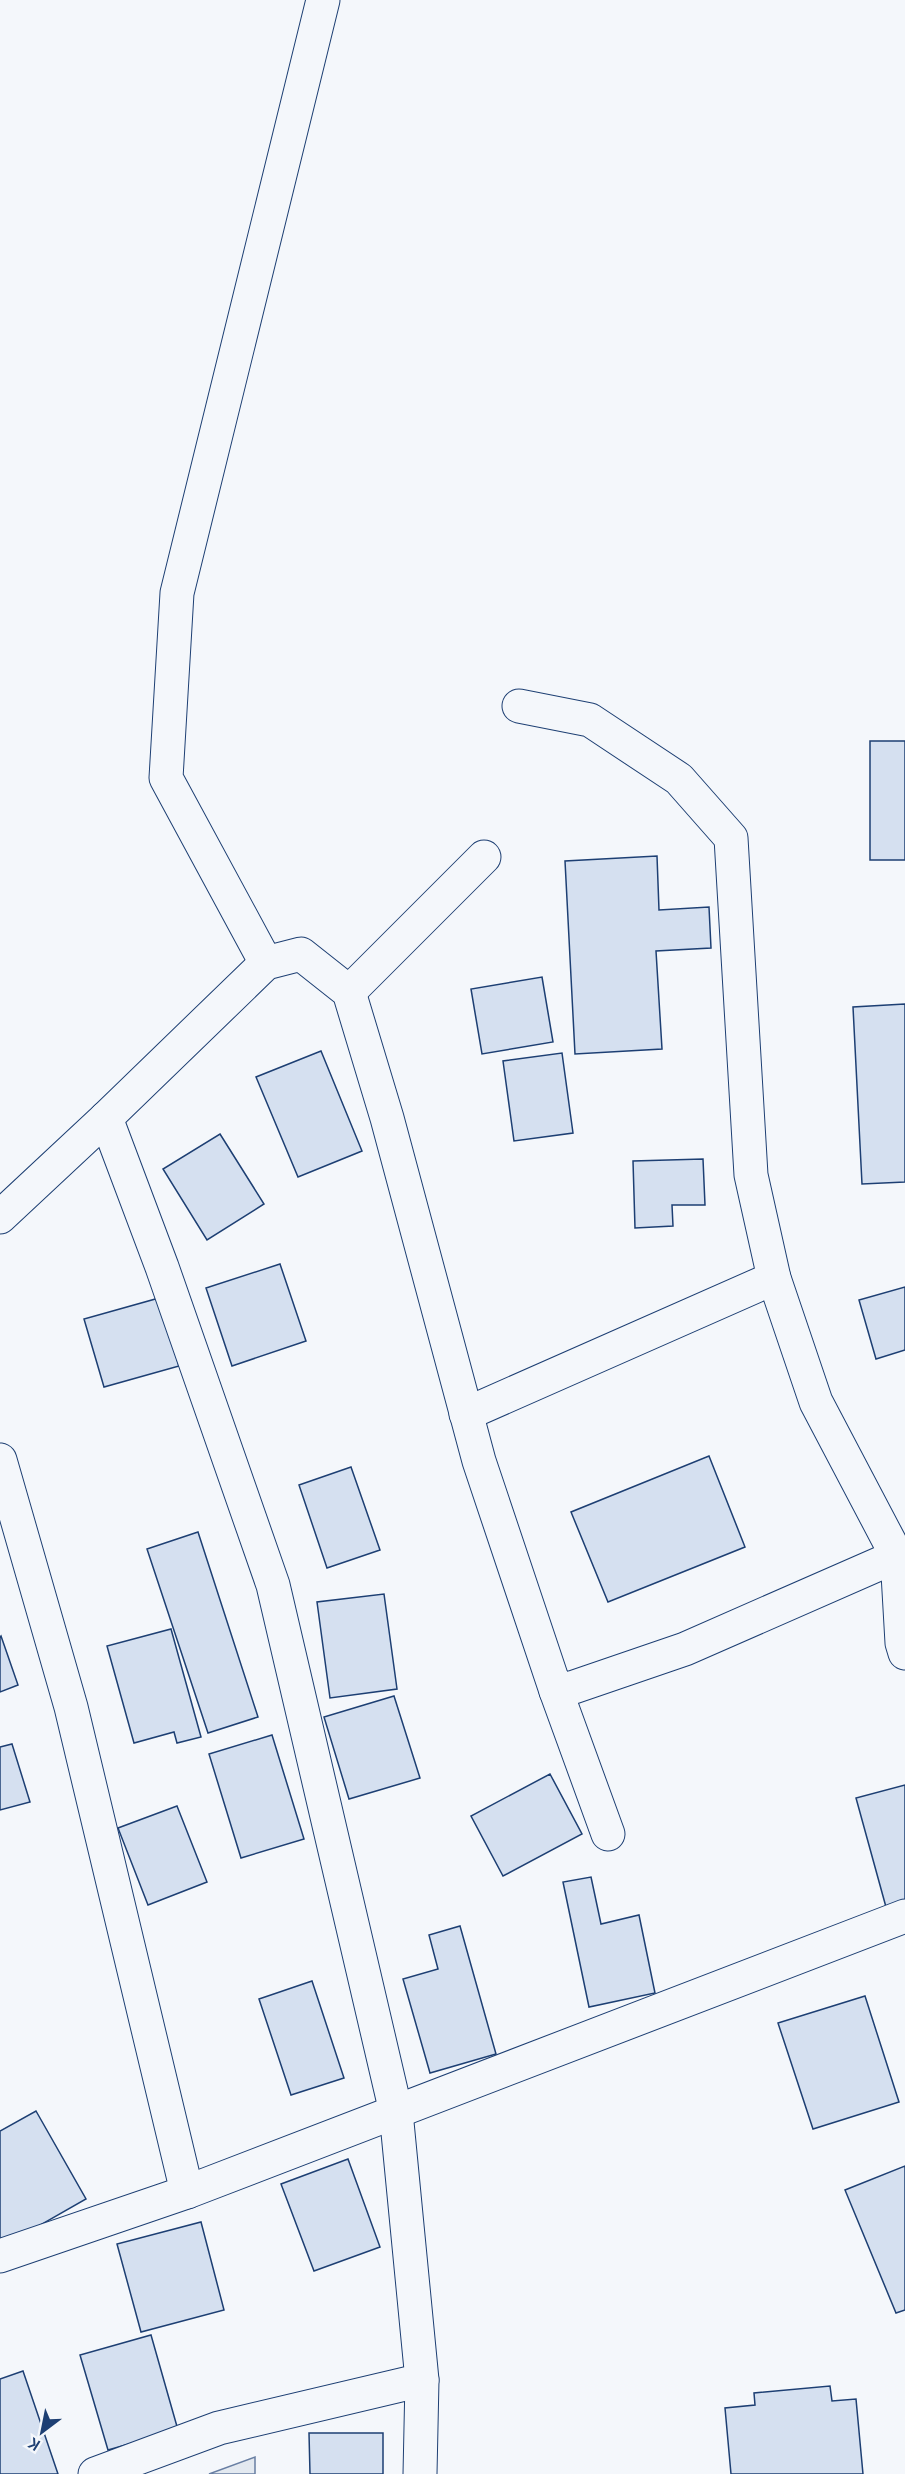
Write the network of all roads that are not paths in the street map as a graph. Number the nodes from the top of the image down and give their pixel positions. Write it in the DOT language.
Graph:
graph roads {
  1 [pos="323,0"];
  2 [pos="519,706"];
  3 [pos="484,857"];
  4 [pos="266,963"];
  5 [pos="349,993"];
  6 [pos="106,1118"];
  7 [pos="0,1217"];
  8 [pos="774,1278"];
  9 [pos="466,1414"];
  10 [pos="0,1460"];
  11 [pos="897,1556"];
  12 [pos="905,1653"];
  13 [pos="556,1691"];
  14 [pos="608,1834"];
  15 [pos="905,1916"];
  16 [pos="396,2112"];
  17 [pos="187,2192"];
  18 [pos="0,2256"];
  19 [pos="422,2380"];
  20 [pos="95,2474"];
  21 [pos="420,2474"];
  1 -- 4 [label="street"];
  2 -- 8 [label="street"];
  3 -- 5 [label="street"];
  4 -- 5 [label="street"];
  4 -- 6 [label="street"];
  5 -- 9 [label="street"];
  6 -- 7 [label="street"];
  6 -- 16 [label="street"];
  8 -- 9 [label="street"];
  8 -- 11 [label="street"];
  9 -- 13 [label="street"];
  10 -- 17 [label="street"];
  11 -- 12 [label="street"];
  11 -- 13 [label="street"];
  13 -- 14 [label="street"];
  15 -- 16 [label="street"];
  16 -- 17 [label="street"];
  16 -- 19 [label="street"];
  17 -- 18 [label="street"];
  19 -- 20 [label="street"];
  19 -- 21 [label="street"];
}
